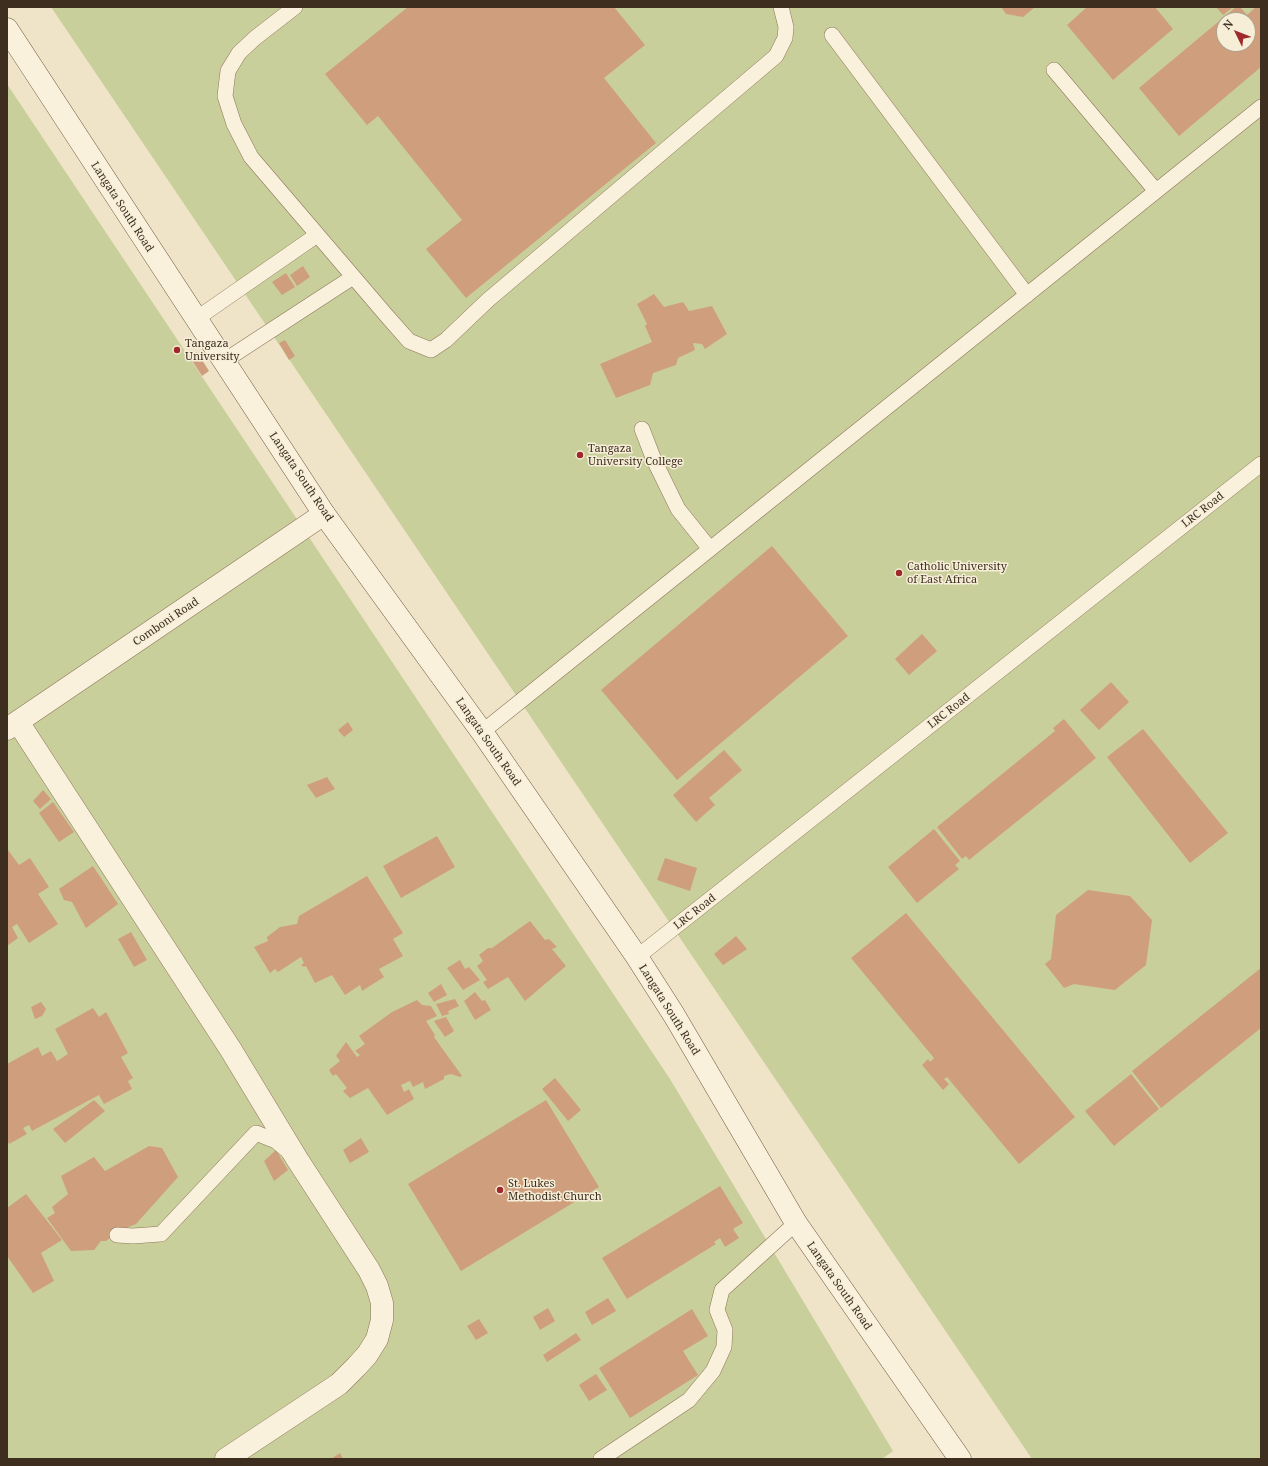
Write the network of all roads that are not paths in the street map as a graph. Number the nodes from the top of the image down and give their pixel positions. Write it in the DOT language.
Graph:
graph roads {
  1 [pos="296,7"];
  2 [pos="781,7"];
  3 [pos="7,29"];
  4 [pos="832,35"];
  5 [pos="1054,70"];
  6 [pos="1261,107"];
  7 [pos="1156,191"];
  8 [pos="317,235"];
  9 [pos="353,277"];
  10 [pos="1027,295"];
  11 [pos="196,319"];
  12 [pos="224,361"];
  13 [pos="642,430"];
  14 [pos="1261,464"];
  15 [pos="324,514"];
  16 [pos="710,549"];
  17 [pos="12,726"];
  18 [pos="482,732"];
  19 [pos="637,957"];
  20 [pos="297,1159"];
  21 [pos="796,1223"];
  22 [pos="117,1235"];
  23 [pos="226,1459"];
  24 [pos="601,1459"];
  25 [pos="960,1459"];
  1 -- 8 [label="lane"];
  2 -- 9 [label="lane"];
  3 -- 11 [label="street, Langata South Road"];
  4 -- 10 [label="lane"];
  5 -- 7 [label="lane"];
  6 -- 7 [label="lane"];
  7 -- 10 [label="lane"];
  8 -- 9 [label="lane"];
  8 -- 11 [label="lane"];
  9 -- 12 [label="lane"];
  10 -- 16 [label="lane"];
  11 -- 12 [label="street, Langata South Road"];
  12 -- 15 [label="street, Langata South Road"];
  13 -- 16 [label="lane"];
  14 -- 19 [label="lane, LRC Road"];
  15 -- 17 [label="street, Comboni Road"];
  15 -- 18 [label="street, Langata South Road"];
  16 -- 18 [label="lane"];
  17 -- 20 [label="street"];
  18 -- 19 [label="street, Langata South Road"];
  19 -- 21 [label="street, Langata South Road"];
  20 -- 22 [label="lane"];
  20 -- 23 [label="street"];
  21 -- 24 [label="lane"];
  21 -- 25 [label="street, Langata South Road"];
}
